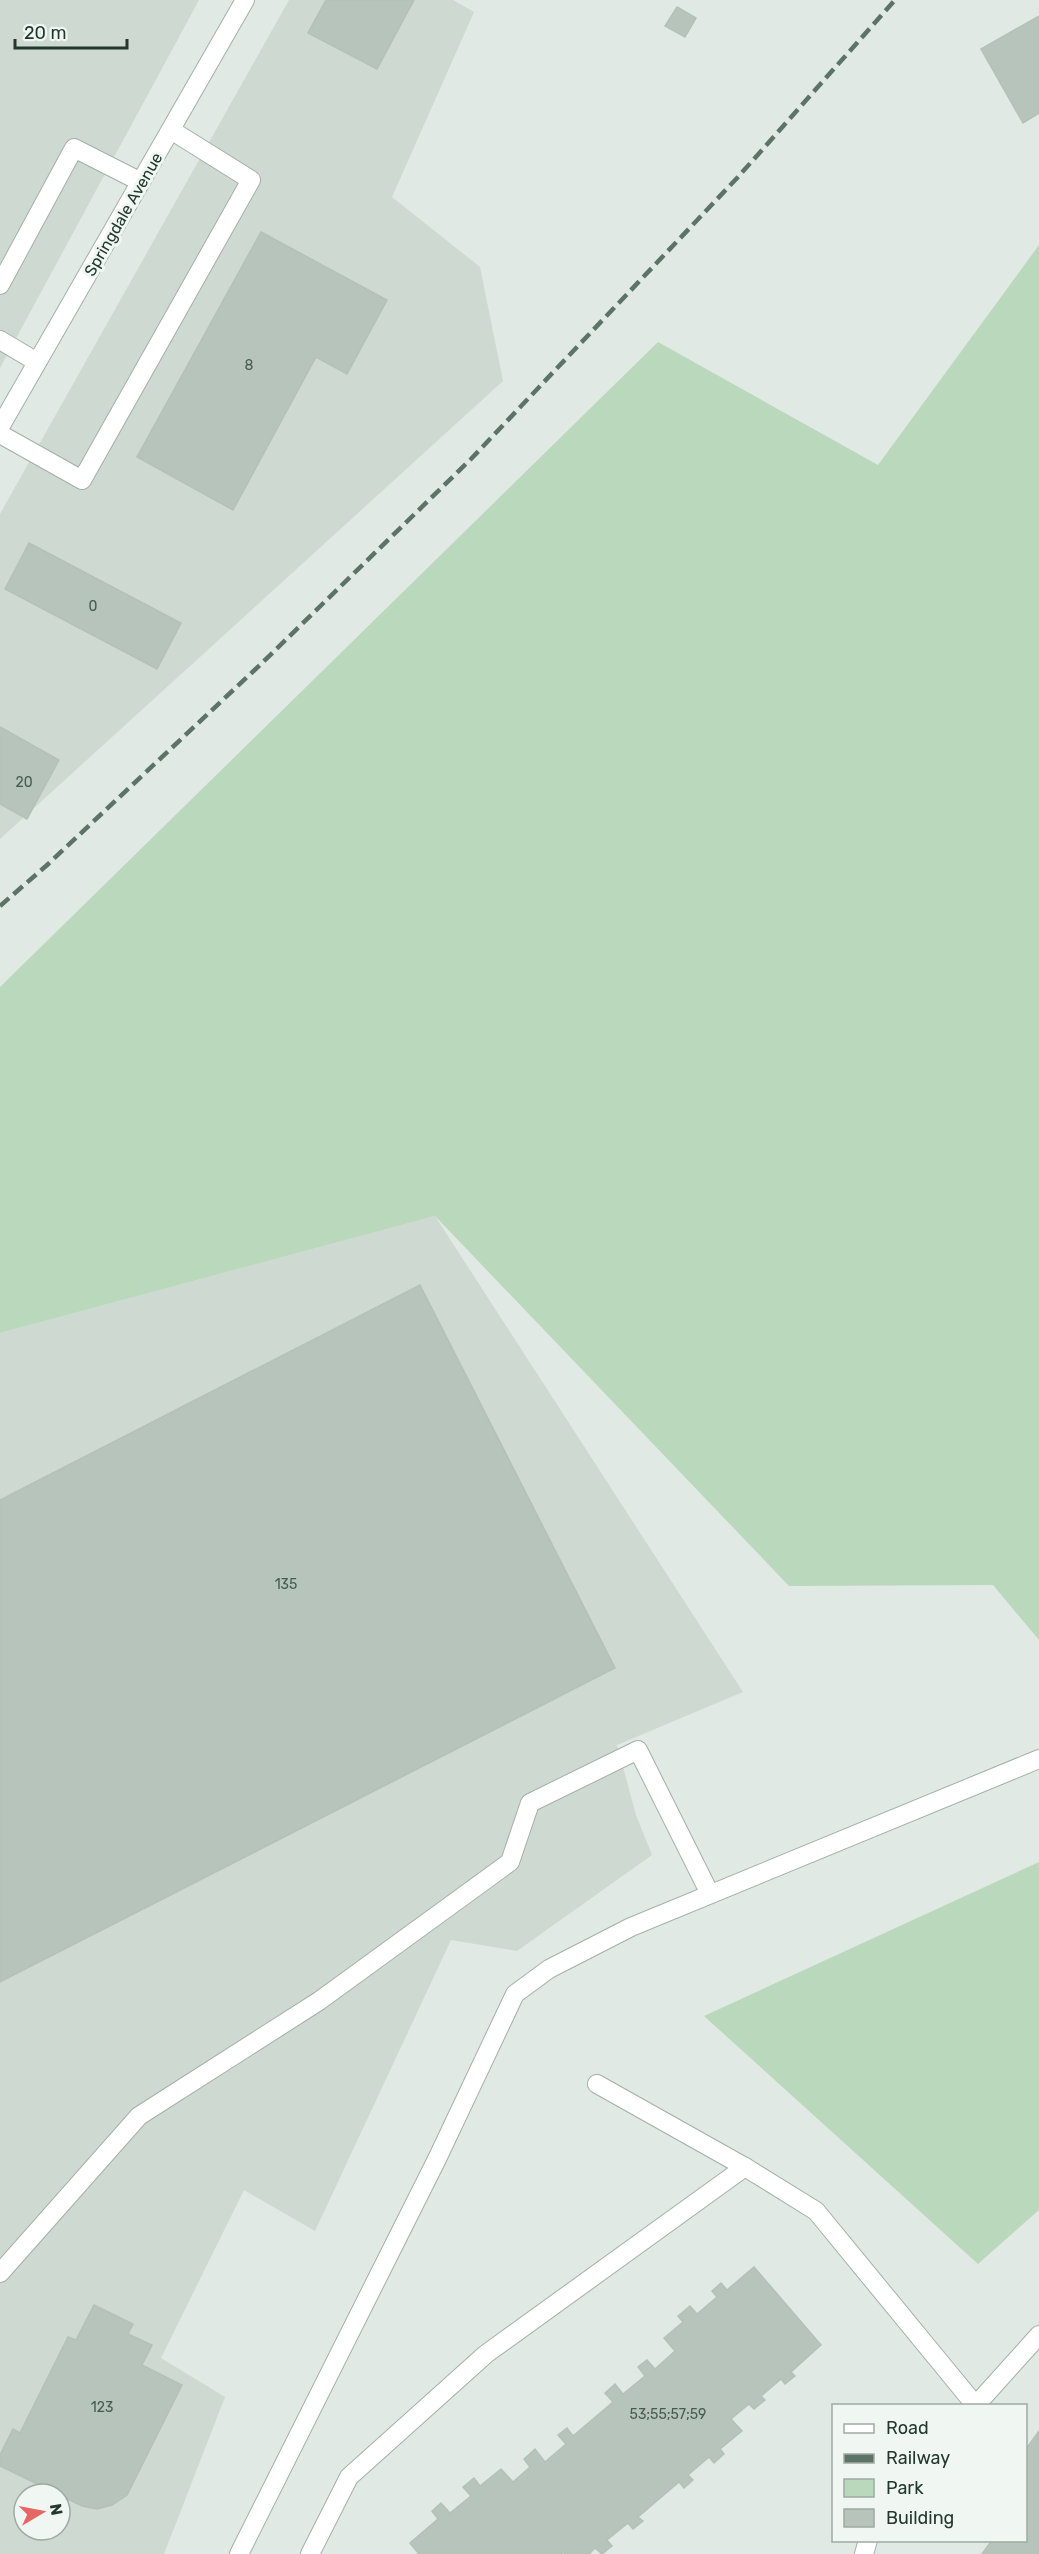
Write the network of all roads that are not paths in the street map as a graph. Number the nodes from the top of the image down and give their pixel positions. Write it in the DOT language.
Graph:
graph roads {
  1 [pos="245,0"];
  2 [pos="171,130"];
  3 [pos="141,182"];
  4 [pos="0,285"];
  5 [pos="0,340"];
  6 [pos="37,363"];
  7 [pos="0,427"];
  8 [pos="0,434"];
  9 [pos="1039,1759"];
  10 [pos="710,1894"];
  11 [pos="597,2084"];
  12 [pos="745,2167"];
  13 [pos="0,2273"];
  14 [pos="1039,2335"];
  15 [pos="975,2404"];
  16 [pos="977,2404"];
  17 [pos="239,2554"];
  18 [pos="310,2554"];
  1 -- 2 [label="street, Springdale Avenue"];
  2 -- 3 [label="street, Springdale Avenue"];
  2 -- 8 [label="street"];
  3 -- 4 [label="street"];
  3 -- 6 [label="street, Springdale Avenue"];
  5 -- 6 [label="street"];
  6 -- 7 [label="street, Springdale Avenue"];
  9 -- 10 [label="street"];
  10 -- 13 [label="street"];
  10 -- 17 [label="street"];
  11 -- 12 [label="street"];
  12 -- 15 [label="street"];
  12 -- 18 [label="street"];
  14 -- 16 [label="street"];
}
